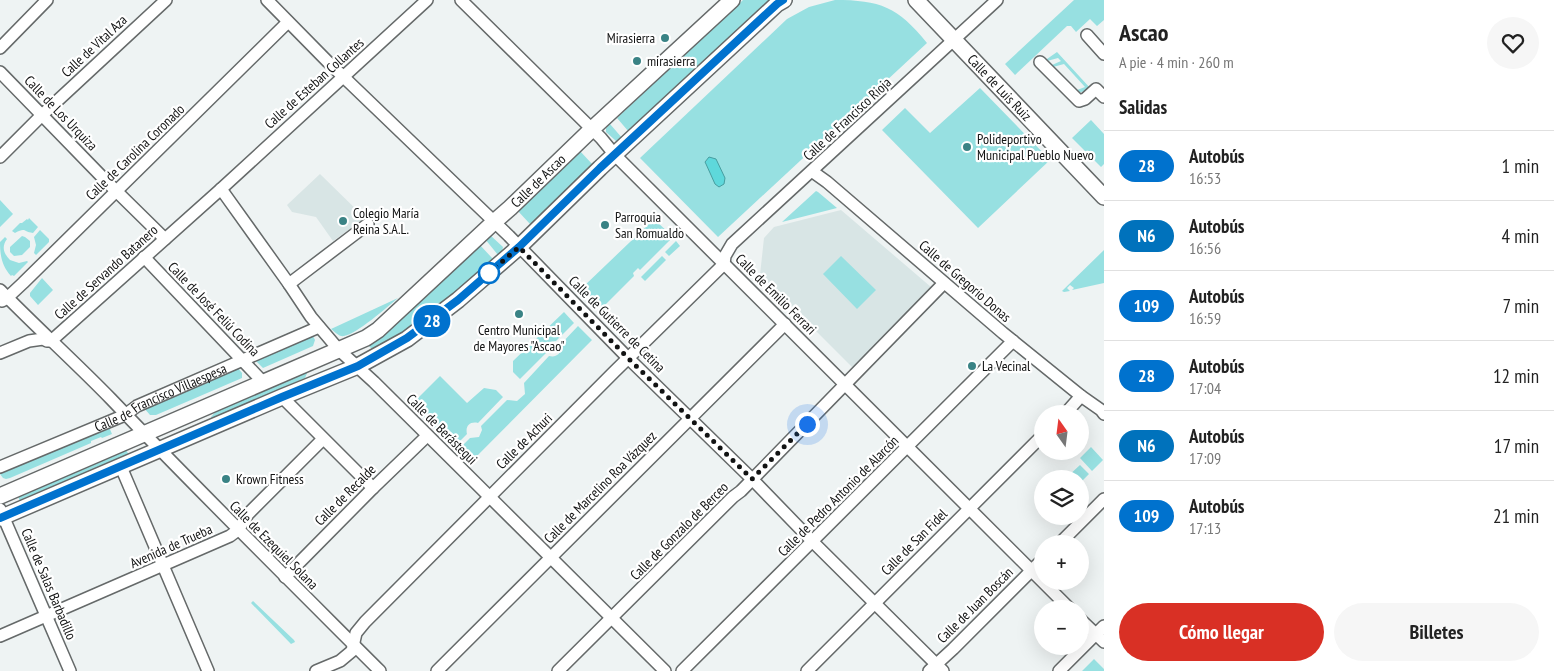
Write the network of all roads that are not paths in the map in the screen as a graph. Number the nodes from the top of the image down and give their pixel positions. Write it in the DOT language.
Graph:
graph roads {
  1 [pos="47,0"];
  2 [pos="166,0"];
  3 [pos="267,0"];
  4 [pos="428,0"];
  5 [pos="461,0"];
  6 [pos="732,0"];
  7 [pos="784,0"];
  8 [pos="916,0"];
  9 [pos="998,0"];
  10 [pos="288,22"];
  11 [pos="1086,35"];
  12 [pos="954,40"];
  13 [pos="0,48"];
  14 [pos="1104,54"];
  15 [pos="1040,62"];
  16 [pos="0,72"];
  17 [pos="344,76"];
  18 [pos="1104,97"];
  19 [pos="42,115"];
  20 [pos="592,130"];
  21 [pos="615,154"];
  22 [pos="0,157"];
  23 [pos="812,172"];
  24 [pos="221,189"];
  25 [pos="117,191"];
  26 [pos="1104,197"];
  27 [pos="494,222"];
  28 [pos="368,224"];
  29 [pos="165,239"];
  30 [pos="519,247"];
  31 [pos="144,257"];
  32 [pos="724,264"];
  33 [pos="944,283"];
  34 [pos="289,284"];
  35 [pos="2,296"];
  36 [pos="785,324"];
  37 [pos="319,327"];
  38 [pos="51,341"];
  39 [pos="1013,341"];
  40 [pos="339,350"];
  41 [pos="0,353"];
  42 [pos="629,359"];
  43 [pos="242,360"];
  44 [pos="358,366"];
  45 [pos="263,382"];
  46 [pos="845,385"];
  47 [pos="308,386"];
  48 [pos="1081,396"];
  49 [pos="282,397"];
  50 [pos="1073,405"];
  51 [pos="209,406"];
  52 [pos="1103,410"];
  53 [pos="125,415"];
  54 [pos="689,418"];
  55 [pos="143,434"];
  56 [pos="427,436"];
  57 [pos="323,439"];
  58 [pos="1034,444"];
  59 [pos="908,447"];
  60 [pos="159,450"];
  61 [pos="0,467"];
  62 [pos="121,467"];
  63 [pos="752,479"];
  64 [pos="373,488"];
  65 [pos="0,496"];
  66 [pos="490,497"];
  67 [pos="1104,498"];
  68 [pos="969,508"];
  69 [pos="1,515"];
  70 [pos="238,530"];
  71 [pos="1068,535"];
  72 [pos="813,542"];
  73 [pos="551,558"];
  74 [pos="163,566"];
  75 [pos="1034,567"];
  76 [pos="1031,570"];
  77 [pos="285,578"];
  78 [pos="1061,600"];
  79 [pos="874,603"];
  80 [pos="46,616"];
  81 [pos="612,619"];
  82 [pos="1104,626"];
  83 [pos="1089,628"];
  84 [pos="1095,634"];
  85 [pos="0,636"];
  86 [pos="1104,642"];
  87 [pos="354,646"];
  88 [pos="936,669"];
  89 [pos="70,671"];
  90 [pos="208,671"];
  91 [pos="316,671"];
  92 [pos="380,671"];
  93 [pos="436,671"];
  94 [pos="558,671"];
  95 [pos="665,671"];
  96 [pos="682,671"];
  97 [pos="807,671"];
  98 [pos="1059,671"];
  1 -- 13 [label="street"];
  2 -- 19 [label="street, Calle de Vital Aza"];
  3 -- 10 [label="street, Calle de Gutierre de Cetina"];
  4 -- 17 [label="street, Calle de Esteban Collantes"];
  5 -- 20 [label="street, Calle de Emilio Ferrari"];
  6 -- 20 [label="street, Calle de Ascao"];
  7 -- 21 [label="street"];
  8 -- 12 [label="street, Calle de Luis Ruiz"];
  9 -- 12 [label="street, Calle de Francisco Rioja"];
  10 -- 17 [label="street, Calle de Gutierre de Cetina"];
  10 -- 25 [label="street, Calle de Carolina Coronado"];
  11 -- 14 [label="street"];
  12 -- 23 [label="street, Calle de Francisco Rioja"];
  12 -- 26 [label="street, Calle de Luis Ruiz"];
  15 -- 18 [label="street"];
  16 -- 19 [label="street, Calle de Los Urquiza"];
  17 -- 24 [label="street, Calle de Esteban Collantes"];
  17 -- 27 [label="street, Calle de Gutierre de Cetina"];
  19 -- 22 [label="street, Calle de Vital Aza"];
  19 -- 25 [label="street, Calle de Los Urquiza"];
  20 -- 21 [label="street, Calle de Emilio Ferrari"];
  20 -- 27 [label="street, Calle de Ascao"];
  21 -- 30 [label="street"];
  21 -- 32 [label="street, Calle de Emilio Ferrari"];
  23 -- 32 [label="street, Calle de Francisco Rioja"];
  23 -- 33 [label="street, Calle de Gregorio Donas"];
  24 -- 29 [label="street, Calle de Servando Batanero"];
  24 -- 34 [label="street, Calle de Berástegui"];
  25 -- 29 [label="street, Calle de Los Urquiza"];
  25 -- 35 [label="street, Calle de Carolina Coronado"];
  27 -- 30 [label="street, Calle de Gutierre de Cetina"];
  27 -- 40 [label="street, Calle de Ascao"];
  28 -- 34 [label="street"];
  29 -- 31 [label="street, Calle de Servando Batanero"];
  30 -- 42 [label="street, Calle de Gutierre de Cetina"];
  30 -- 44 [label="street"];
  31 -- 38 [label="street, Calle de Servando Batanero"];
  31 -- 43 [label="street, Calle de José Feliú Codina"];
  32 -- 36 [label="street, Calle de Emilio Ferrari"];
  32 -- 42 [label="street, Calle de Achuri"];
  33 -- 39 [label="street, Calle de Gregorio Donas"];
  33 -- 46 [label="street, Calle de Gonzalo de Berceo"];
  34 -- 37 [label="street, Calle de Berástegui"];
  35 -- 38 [label="street, Calle de Ezequiel Solana"];
  36 -- 46 [label="street, Calle de Emilio Ferrari"];
  36 -- 54 [label="street, Calle de Marcelino Roa Vázquez"];
  37 -- 40 [label="street, Calle de Berástegui"];
  37 -- 43 [label="street, Calle de Francisco Villaespesa"];
  38 -- 41 [label="street"];
  38 -- 53 [label="street, Calle de Ezequiel Solana"];
  39 -- 48 [label="street, Calle de Gregorio Donas"];
  39 -- 59 [label="street, Calle de Pedro Antonio de Alarcón"];
  40 -- 44 [label="street, Calle de Berástegui"];
  40 -- 45 [label="street, Calle de Francisco Villaespesa"];
  40 -- 47 [label="street"];
  42 -- 54 [label="street, Calle de Gutierre de Cetina"];
  42 -- 66 [label="street, Calle de Achuri"];
  43 -- 45 [label="street, Calle de José Feliú Codina"];
  43 -- 53 [label="street, Calle de Francisco Villaespesa"];
  44 -- 47 [label="street"];
  44 -- 56 [label="street, Calle de Berástegui"];
  45 -- 51 [label="street, Calle de Francisco Villaespesa"];
  46 -- 59 [label="street, Calle de Emilio Ferrari"];
  46 -- 63 [label="street, Calle de Gonzalo de Berceo"];
  47 -- 49 [label="street"];
  48 -- 50 [label="street"];
  48 -- 52 [label="street, Calle de Gregorio Donas"];
  49 -- 57 [label="street"];
  49 -- 60 [label="street"];
  51 -- 55 [label="street, Calle de Francisco Villaespesa"];
  51 -- 60 [label="street, Calle de Francisco Villaespesa"];
  53 -- 55 [label="street, Calle de Ezequiel Solana"];
  53 -- 61 [label="street, Calle de Francisco Villaespesa"];
  54 -- 63 [label="street, Calle de Gutierre de Cetina"];
  54 -- 73 [label="street, Calle de Marcelino Roa Vázquez"];
  55 -- 60 [label="street, Calle de Ezequiel Solana"];
  55 -- 65 [label="street, Calle de Francisco Villaespesa"];
  56 -- 64 [label="street, Calle de Recalde"];
  56 -- 66 [label="street, Calle de Berástegui"];
  57 -- 64 [label="street"];
  57 -- 70 [label="street, Avenida de Trueba"];
  58 -- 68 [label="street, Calle de San Fidel"];
  59 -- 68 [label="street, Calle de Emilio Ferrari"];
  59 -- 72 [label="street, Calle de Pedro Antonio de Alarcón"];
  60 -- 62 [label="street"];
  60 -- 70 [label="street, Calle de Ezequiel Solana"];
  62 -- 69 [label="street"];
  62 -- 74 [label="street"];
  63 -- 72 [label="street, Calle de Gutierre de Cetina"];
  63 -- 81 [label="street, Calle de Gonzalo de Berceo"];
  64 -- 77 [label="street, Calle de Recalde"];
  66 -- 73 [label="street, Calle de Berástegui"];
  66 -- 87 [label="street, Calle de Achuri"];
  67 -- 71 [label="street"];
  68 -- 76 [label="street, Calle de Emilio Ferrari"];
  68 -- 79 [label="street, Calle de San Fidel"];
  69 -- 80 [label="street, Calle de Salas Barbadillo"];
  70 -- 74 [label="street, Avenida de Trueba"];
  70 -- 77 [label="street, Calle de Ezequiel Solana"];
  72 -- 79 [label="street, Calle de Gutierre de Cetina"];
  72 -- 96 [label="street, Calle de Pedro Antonio de Alarcón"];
  73 -- 81 [label="street, Calle de Berástegui"];
  73 -- 93 [label="street, Calle de Marcelino Roa Vázquez"];
  74 -- 80 [label="street, Avenida de Trueba"];
  74 -- 90 [label="street"];
  75 -- 76 [label="street, Calle de Juan Boscán"];
  76 -- 78 [label="street, Calle de Emilio Ferrari"];
  76 -- 88 [label="street, Calle de Juan Boscán"];
  77 -- 87 [label="street, Calle de Ezequiel Solana"];
  79 -- 88 [label="street, Calle de Gutierre de Cetina"];
  79 -- 97 [label="street, Calle de San Fidel"];
  80 -- 85 [label="street, Avenida de Trueba"];
  80 -- 89 [label="street, Calle de Salas Barbadillo"];
  81 -- 94 [label="street, Calle de Gonzalo de Berceo"];
  81 -- 95 [label="street, Calle de Berástegui"];
  82 -- 84 [label="street"];
  83 -- 84 [label="street"];
  84 -- 86 [label="street"];
  84 -- 98 [label="street"];
  87 -- 91 [label="street"];
  87 -- 92 [label="street, Calle de Ezequiel Solana"];
}
